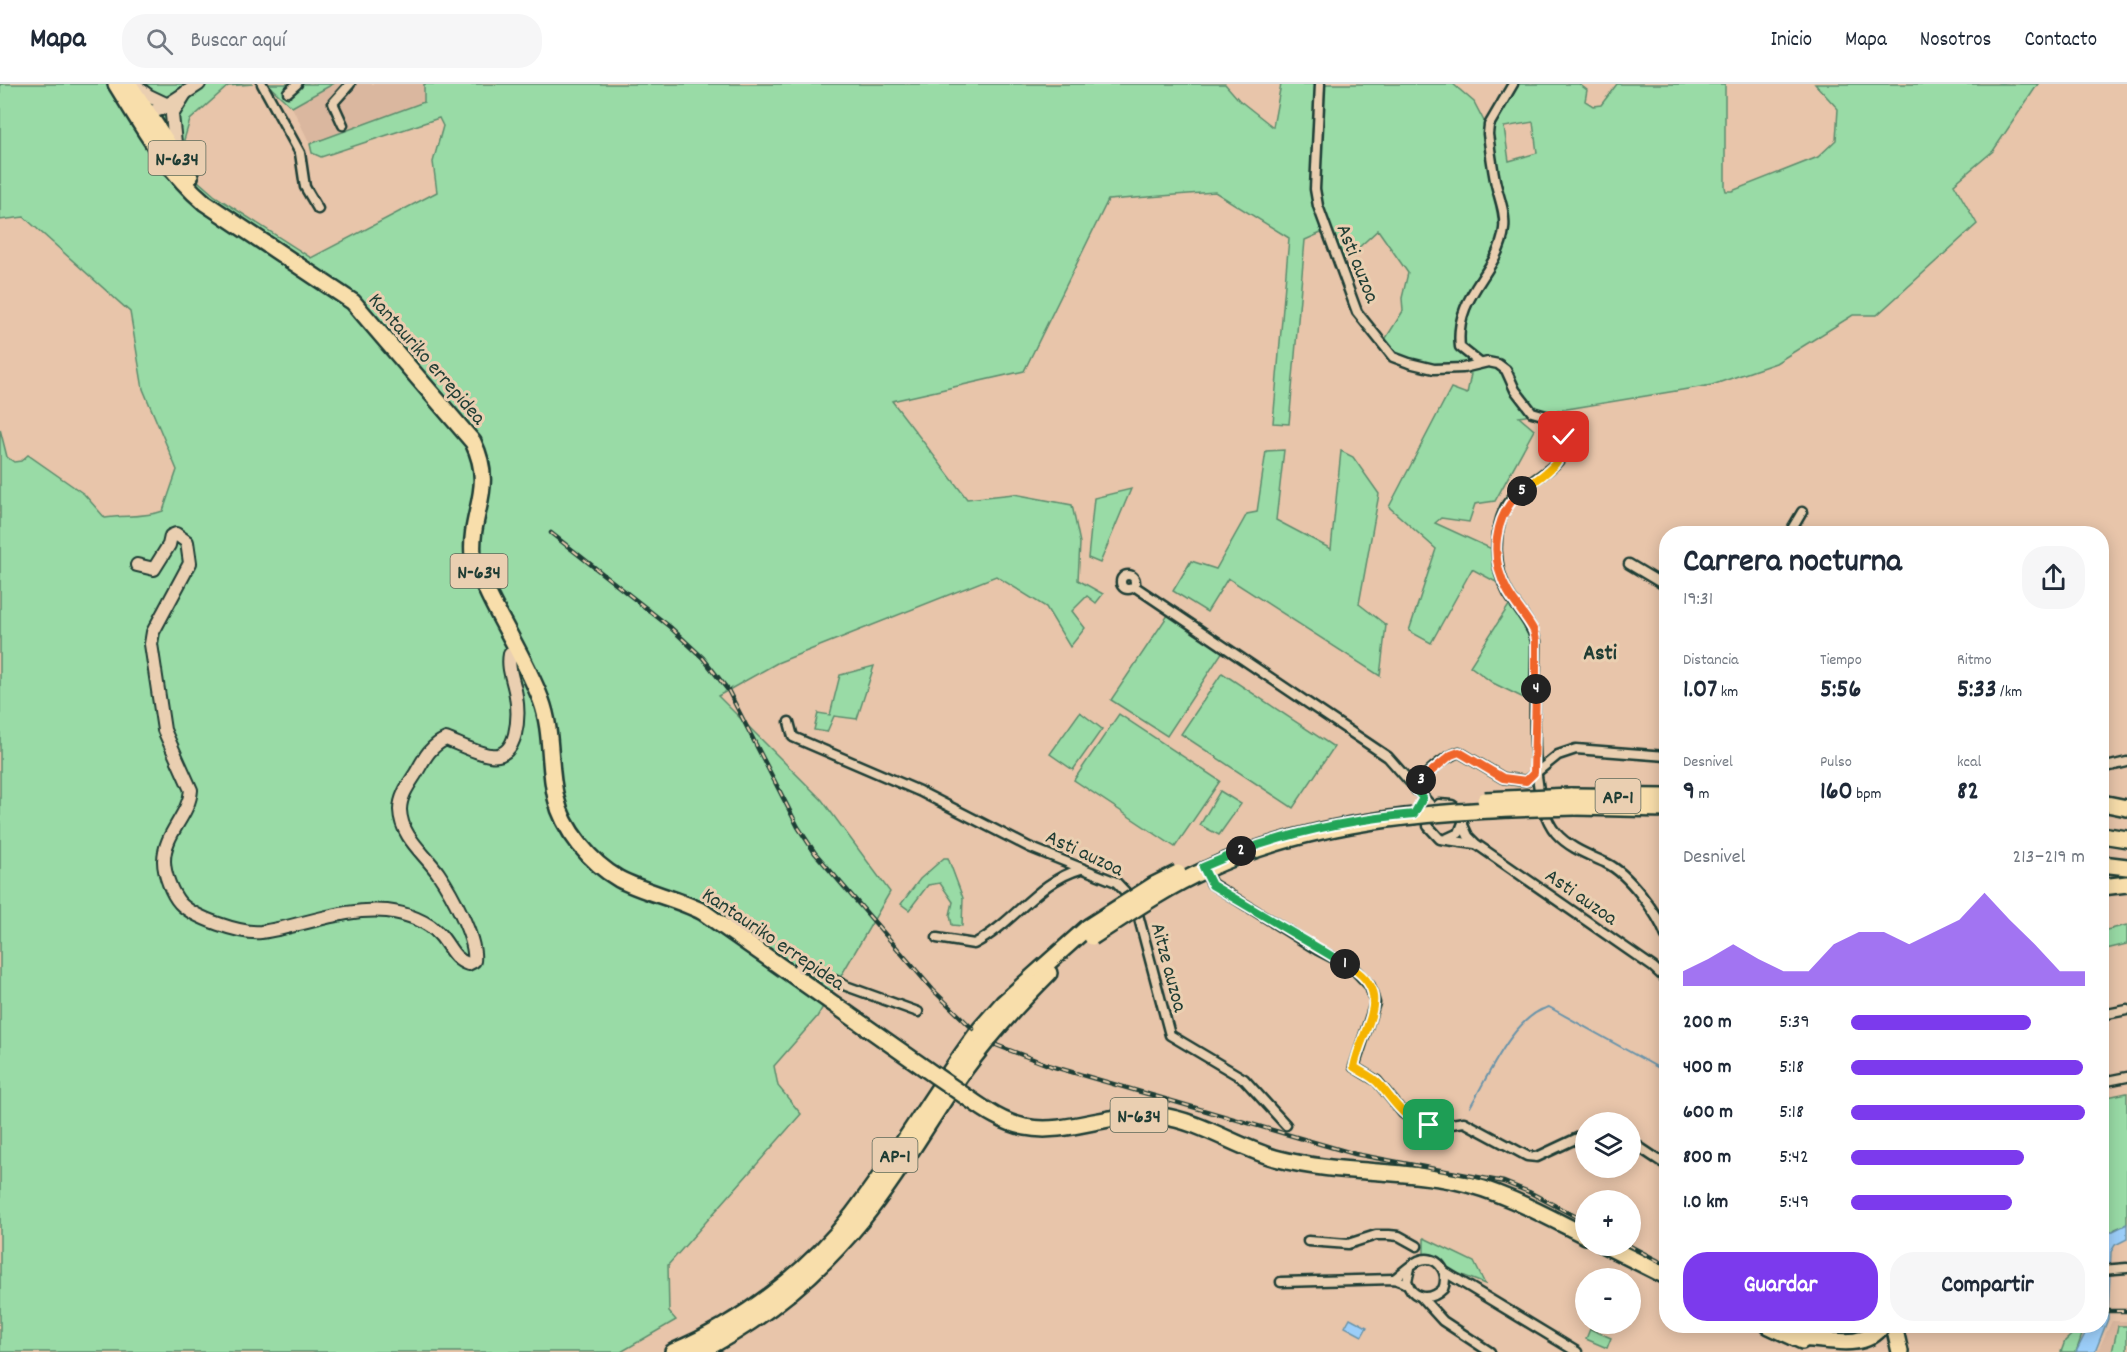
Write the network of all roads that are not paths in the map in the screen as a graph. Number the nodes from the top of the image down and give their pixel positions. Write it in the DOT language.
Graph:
graph roads {
  1 [pos="116,84"];
  2 [pos="131,84"];
  3 [pos="199,84"];
  4 [pos="262,84"];
  5 [pos="297,84"];
  6 [pos="350,84"];
  7 [pos="1320,84"];
  8 [pos="1513,84"];
  9 [pos="288,92"];
  10 [pos="168,107"];
  11 [pos="148,113"];
  12 [pos="343,125"];
  13 [pos="175,165"];
  14 [pos="318,209"];
  15 [pos="1480,363"];
  16 [pos="1802,512"];
  17 [pos="1794,526"];
  18 [pos="1629,564"];
  19 [pos="138,565"];
  20 [pos="1659,582"];
  21 [pos="1134,586"];
  22 [pos="518,649"];
  23 [pos="789,723"];
  24 [pos="1659,755"];
  25 [pos="2127,762"];
  26 [pos="2109,766"];
  27 [pos="1534,773"];
  28 [pos="1659,789"];
  29 [pos="1416,790"];
  30 [pos="1659,797"];
  31 [pos="1423,798"];
  32 [pos="1572,798"];
  33 [pos="2109,804"];
  34 [pos="1617,807"];
  35 [pos="2127,807"];
  36 [pos="1659,809"];
  37 [pos="1431,811"];
  38 [pos="1414,814"];
  39 [pos="1659,815"];
  40 [pos="1463,825"];
  41 [pos="1428,826"];
  42 [pos="2109,836"];
  43 [pos="1446,839"];
  44 [pos="2127,839"];
  45 [pos="1476,844"];
  46 [pos="2109,865"];
  47 [pos="1203,867"];
  48 [pos="2127,867"];
  49 [pos="1082,869"];
  50 [pos="2127,884"];
  51 [pos="2109,886"];
  52 [pos="1136,903"];
  53 [pos="1659,920"];
  54 [pos="1090,932"];
  55 [pos="937,938"];
  56 [pos="1659,972"];
  57 [pos="794,975"];
  58 [pos="2127,1010"];
  59 [pos="918,1012"];
  60 [pos="2109,1014"];
  61 [pos="2127,1077"];
  62 [pos="2109,1081"];
  63 [pos="1286,1125"];
  64 [pos="1575,1139"];
  65 [pos="1641,1149"];
  66 [pos="1659,1161"];
  67 [pos="1575,1231"];
  68 [pos="1308,1241"];
  69 [pos="1417,1246"];
  70 [pos="1626,1256"];
  71 [pos="1410,1268"];
  72 [pos="2127,1268"];
  73 [pos="2109,1270"];
  74 [pos="1445,1272"];
  75 [pos="1659,1272"];
  76 [pos="1394,1279"];
  77 [pos="1456,1281"];
  78 [pos="1281,1282"];
  79 [pos="1408,1284"];
  80 [pos="1441,1290"];
  81 [pos="1422,1298"];
  82 [pos="1436,1311"];
  83 [pos="1773,1333"];
  84 [pos="1784,1333"];
  85 [pos="1877,1333"];
  86 [pos="1882,1333"];
  87 [pos="1890,1333"];
  88 [pos="1894,1333"];
  89 [pos="1795,1338"];
  90 [pos="1885,1351"];
  91 [pos="673,1352"];
  92 [pos="699,1352"];
  93 [pos="1490,1352"];
  94 [pos="1577,1352"];
  95 [pos="1808,1352"];
  96 [pos="1827,1352"];
  97 [pos="1900,1352"];
  1 -- 11 [label="highway"];
  1 -- 13 [label="highway, N-634"];
  2 -- 10 [label="street"];
  2 -- 11 [label="highway, N-634"];
  3 -- 10 [label="street"];
  4 -- 14 [label="street"];
  5 -- 9 [label="street"];
  6 -- 12 [label="street"];
  7 -- 15 [label="street, Asti auzoa"];
  8 -- 15 [label="street, Asti auzoa"];
  10 -- 11 [label="street"];
  10 -- 13 [label="street"];
  11 -- 13 [label="highway"];
  13 -- 22 [label="highway, Kantauriko errepidea / N-634"];
  15 -- 27 [label="street, Asti auzoa"];
  16 -- 17 [label="street"];
  18 -- 20 [label="street"];
  19 -- 22 [label="street"];
  21 -- 29 [label="street"];
  22 -- 57 [label="highway, Kantauriko errepidea / N-634"];
  23 -- 49 [label="street, Asti auzoa"];
  24 -- 27 [label="street"];
  25 -- 26 [label="street"];
  27 -- 29 [label="street"];
  27 -- 53 [label="street"];
  28 -- 32 [label="highway"];
  29 -- 31 [label="street"];
  30 -- 32 [label="highway, AP-1"];
  31 -- 37 [label="street"];
  31 -- 38 [label="street"];
  32 -- 34 [label="highway, AP-1"];
  32 -- 54 [label="highway, AP-1, bridge"];
  32 -- 54 [label="highway, AP-1, bridge"];
  33 -- 35 [label="highway"];
  34 -- 36 [label="highway, AP-1"];
  34 -- 39 [label="highway"];
  37 -- 38 [label="street"];
  37 -- 40 [label="street"];
  37 -- 41 [label="street"];
  38 -- 41 [label="street"];
  38 -- 47 [label="street, Asti auzoa"];
  40 -- 43 [label="street"];
  40 -- 45 [label="street, Asti auzoa"];
  41 -- 43 [label="street"];
  42 -- 44 [label="highway"];
  43 -- 45 [label="street, Asti auzoa"];
  45 -- 56 [label="street, Asti auzoa"];
  46 -- 48 [label="highway"];
  47 -- 52 [label="street, Asti auzoa"];
  47 -- 64 [label="street"];
  49 -- 52 [label="street, Asti auzoa"];
  49 -- 55 [label="street"];
  50 -- 51 [label="highway"];
  52 -- 63 [label="street, Aitze auzoa"];
  54 -- 91 [label="highway, AP-1"];
  54 -- 92 [label="highway, AP-1"];
  57 -- 59 [label="street"];
  57 -- 67 [label="highway, Kantauriko errepidea / N-634, bridge"];
  58 -- 60 [label="street"];
  61 -- 62 [label="street"];
  65 -- 66 [label="street"];
  68 -- 69 [label="street"];
  70 -- 75 [label="highway"];
  71 -- 74 [label="street"];
  71 -- 76 [label="street"];
  71 -- 79 [label="street"];
  72 -- 73 [label="street"];
  74 -- 77 [label="street"];
  74 -- 80 [label="street"];
  76 -- 78 [label="street"];
  76 -- 79 [label="street"];
  77 -- 80 [label="street"];
  77 -- 94 [label="street"];
  79 -- 81 [label="street"];
  80 -- 81 [label="street"];
  80 -- 82 [label="street"];
  81 -- 82 [label="street"];
  82 -- 93 [label="street"];
  83 -- 95 [label="highway"];
  84 -- 89 [label="highway"];
  85 -- 89 [label="highway"];
  86 -- 90 [label="highway"];
  87 -- 90 [label="highway"];
  88 -- 97 [label="highway"];
  89 -- 96 [label="highway"];
}
